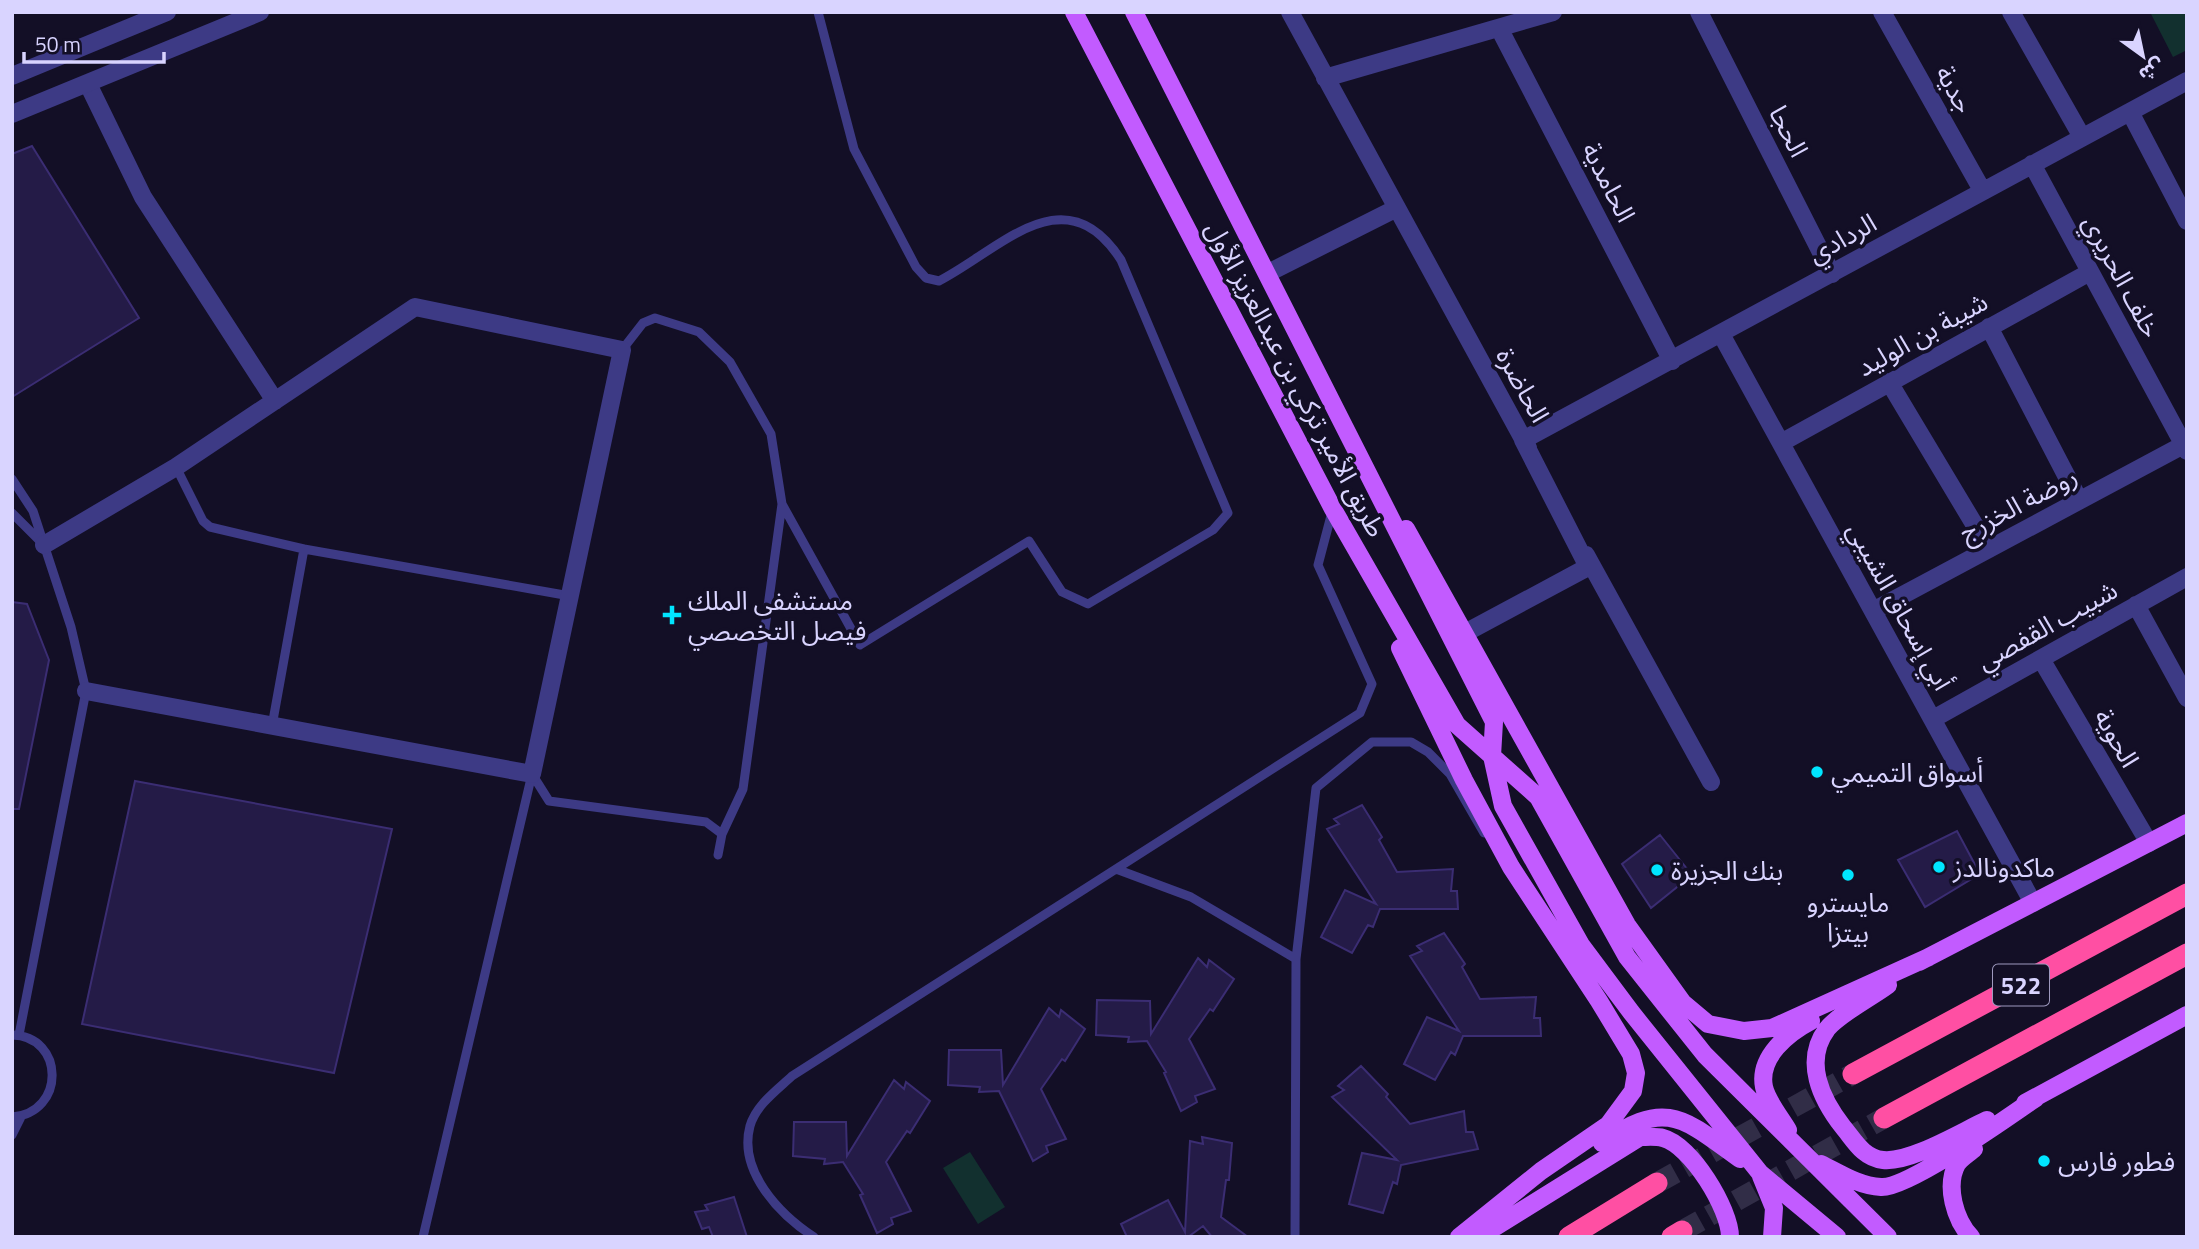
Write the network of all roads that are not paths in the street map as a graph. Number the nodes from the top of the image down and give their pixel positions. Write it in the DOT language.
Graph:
graph roads {
  1 [pos="167,12"];
  2 [pos="260,12"];
  3 [pos="818,12"];
  4 [pos="1074,12"];
  5 [pos="1132,12"];
  6 [pos="1290,12"];
  7 [pos="1553,12"];
  8 [pos="1699,12"];
  9 [pos="1882,12"];
  10 [pos="2011,12"];
  11 [pos="1499,28"];
  12 [pos="12,76"];
  13 [pos="1325,78"];
  14 [pos="2187,81"];
  15 [pos="88,83"];
  16 [pos="2130,112"];
  17 [pos="12,114"];
  18 [pos="2082,137"];
  19 [pos="2032,164"];
  20 [pos="1982,190"];
  21 [pos="1396,208"];
  22 [pos="2187,221"];
  23 [pos="2090,272"];
  24 [pos="1268,273"];
  25 [pos="1832,274"];
  26 [pos="1989,327"];
  27 [pos="1721,334"];
  28 [pos="622,350"];
  29 [pos="1672,361"];
  30 [pos="1889,382"];
  31 [pos="275,401"];
  32 [pos="1523,440"];
  33 [pos="1781,443"];
  34 [pos="2186,446"];
  35 [pos="1359,458"];
  36 [pos="176,467"];
  37 [pos="12,479"];
  38 [pos="2079,500"];
  39 [pos="782,504"];
  40 [pos="1333,509"];
  41 [pos="12,513"];
  42 [pos="44,545"];
  43 [pos="304,549"];
  44 [pos="1989,549"];
  45 [pos="2187,577"];
  46 [pos="572,597"];
  47 [pos="2136,606"];
  48 [pos="1874,611"];
  49 [pos="1465,633"];
  50 [pos="2041,659"];
  51 [pos="86,691"];
  52 [pos="2187,698"];
  53 [pos="1933,719"];
  54 [pos="272,726"];
  55 [pos="1492,756"];
  56 [pos="532,774"];
  57 [pos="1710,782"];
  58 [pos="2187,824"];
  59 [pos="722,834"];
  60 [pos="2149,843"];
  61 [pos="718,855"];
  62 [pos="1511,867"];
  63 [pos="1115,869"];
  64 [pos="2187,894"];
  65 [pos="2034,903"];
  66 [pos="2187,954"];
  67 [pos="1928,957"];
  68 [pos="1296,959"];
  69 [pos="2184,1021"];
  70 [pos="16,1035"];
  71 [pos="1853,1074"];
  72 [pos="2036,1098"];
  73 [pos="17,1117"];
  74 [pos="1884,1118"];
  75 [pos="12,1135"];
  76 [pos="1801,1153"];
  77 [pos="1760,1173"];
  78 [pos="1657,1183"];
  79 [pos="423,1237"];
  80 [pos="814,1237"];
  81 [pos="1295,1237"];
  82 [pos="1459,1237"];
  83 [pos="1468,1237"];
  84 [pos="1479,1237"];
  85 [pos="1569,1237"];
  86 [pos="1730,1237"];
  87 [pos="1772,1237"];
  88 [pos="1837,1237"];
  89 [pos="1888,1237"];
  90 [pos="1971,1237"];
  1 -- 12 [label="street"];
  2 -- 15 [label="street"];
  3 -- 39 [label="lane"];
  4 -- 40 [label="main road, طريق الأمير تركي بن عبدالعزيز الأول"];
  5 -- 24 [label="main road, طريق الأمير تركي بن عبدالعزيز الأول"];
  6 -- 13 [label="street, الحاضرة"];
  7 -- 11 [label="street"];
  8 -- 25 [label="street, الحجا"];
  9 -- 20 [label="street, جدية"];
  10 -- 18 [label="street"];
  11 -- 13 [label="street"];
  11 -- 29 [label="street, الحامدية"];
  13 -- 21 [label="street, الحاضرة"];
  14 -- 16 [label="street, الردادي"];
  15 -- 17 [label="street"];
  15 -- 31 [label="street"];
  16 -- 18 [label="street, الردادي"];
  16 -- 22 [label="street"];
  18 -- 19 [label="street, الردادي"];
  19 -- 20 [label="street, الردادي"];
  19 -- 23 [label="street, خلف الحريري"];
  20 -- 25 [label="street, الردادي"];
  21 -- 24 [label="street"];
  21 -- 32 [label="street, الحاضرة"];
  23 -- 26 [label="street, شيبة بن الوليد"];
  23 -- 34 [label="street, خلف الحريري"];
  24 -- 35 [label="main road, طريق الأمير تركي بن عبدالعزيز الأول"];
  25 -- 27 [label="street, الردادي"];
  26 -- 30 [label="street, شيبة بن الوليد"];
  26 -- 38 [label="street"];
  27 -- 29 [label="street, الردادي"];
  27 -- 33 [label="street, أبي إسحاق الشيبي"];
  28 -- 31 [label="street"];
  28 -- 39 [label="lane"];
  28 -- 46 [label="street"];
  29 -- 32 [label="street, الردادي"];
  30 -- 33 [label="street, شيبة بن الوليد"];
  30 -- 44 [label="street"];
  31 -- 36 [label="street"];
  32 -- 49 [label="street"];
  32 -- 57 [label="street, الحاضرة"];
  33 -- 48 [label="street, أبي إسحاق الشيبي"];
  34 -- 38 [label="street, روضة الخزرج"];
  35 -- 49 [label="main road"];
  35 -- 55 [label="main road, طريق الأمير تركي بن عبدالعزيز الأول"];
  36 -- 42 [label="street"];
  36 -- 43 [label="lane"];
  37 -- 42 [label="lane"];
  38 -- 44 [label="street, روضة الخزرج"];
  39 -- 59 [label="lane"];
  40 -- 55 [label="main road, طريق الأمير تركي بن عبدالعزيز الأول"];
  40 -- 62 [label="main road"];
  40 -- 63 [label="lane"];
  41 -- 42 [label="lane"];
  42 -- 51 [label="lane"];
  43 -- 46 [label="lane"];
  43 -- 54 [label="lane"];
  44 -- 48 [label="street, روضة الخزرج"];
  45 -- 47 [label="street, شبيب القفصي"];
  46 -- 56 [label="street"];
  47 -- 50 [label="street, شبيب القفصي"];
  47 -- 52 [label="street"];
  48 -- 53 [label="street, أبي إسحاق الشيبي"];
  49 -- 67 [label="main road"];
  50 -- 53 [label="street, شبيب القفصي"];
  50 -- 60 [label="street, الحوية"];
  51 -- 54 [label="street"];
  51 -- 70 [label="lane"];
  53 -- 65 [label="street, أبي إسحاق الشيبي"];
  54 -- 56 [label="street"];
  55 -- 76 [label="main road, طريق الأمير تركي بن عبدالعزيز الأول"];
  55 -- 77 [label="main road, طريق الأمير تركي بن عبدالعزيز الأول"];
  56 -- 59 [label="lane"];
  56 -- 79 [label="lane"];
  58 -- 60 [label="main road"];
  59 -- 61 [label="lane"];
  60 -- 65 [label="main road"];
  62 -- 68 [label="lane"];
  62 -- 82 [label="main road"];
  63 -- 68 [label="lane"];
  63 -- 80 [label="lane"];
  64 -- 71 [label="highway, 522"];
  65 -- 67 [label="main road"];
  66 -- 74 [label="highway, 522"];
  67 -- 72 [label="main road"];
  67 -- 76 [label="main road"];
  68 -- 81 [label="lane"];
  69 -- 72 [label="main road"];
  70 -- 73 [label="lane"];
  72 -- 76 [label="main road"];
  72 -- 90 [label="main road"];
  73 -- 75 [label="lane"];
  76 -- 89 [label="main road, طريق الأمير تركي بن عبدالعزيز الأول"];
  77 -- 83 [label="main road"];
  77 -- 87 [label="main road"];
  77 -- 88 [label="main road, طريق الأمير تركي بن عبدالعزيز الأول"];
  78 -- 85 [label="highway"];
  84 -- 86 [label="main road"];
}
